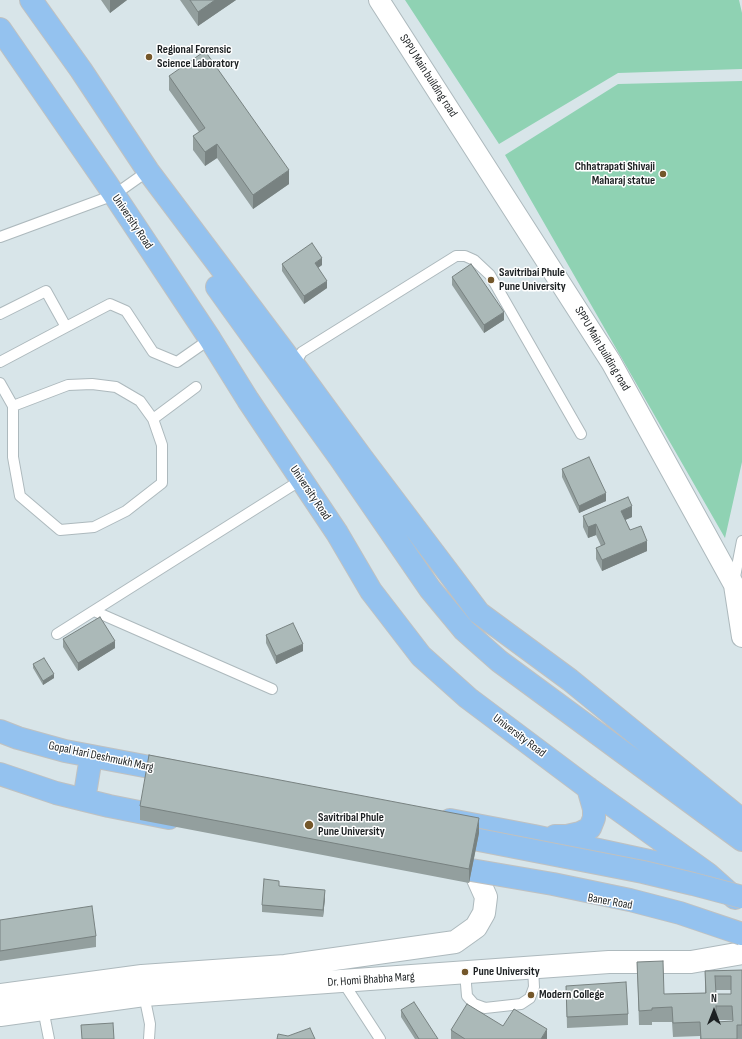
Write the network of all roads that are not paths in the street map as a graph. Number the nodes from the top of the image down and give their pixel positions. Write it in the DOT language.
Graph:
graph roads {
  1 [pos="31,0"];
  2 [pos="379,0"];
  3 [pos="0,29"];
  4 [pos="153,179"];
  5 [pos="114,195"];
  6 [pos="0,237"];
  7 [pos="0,314"];
  8 [pos="66,327"];
  9 [pos="210,339"];
  10 [pos="0,362"];
  11 [pos="294,365"];
  12 [pos="0,383"];
  13 [pos="196,387"];
  14 [pos="12,406"];
  15 [pos="153,419"];
  16 [pos="581,434"];
  17 [pos="301,480"];
  18 [pos="742,541"];
  19 [pos="738,584"];
  20 [pos="94,611"];
  21 [pos="57,634"];
  22 [pos="742,636"];
  23 [pos="272,689"];
  24 [pos="0,731"];
  25 [pos="91,756"];
  26 [pos="0,774"];
  27 [pos="194,775"];
  28 [pos="588,788"];
  29 [pos="84,800"];
  30 [pos="742,820"];
  31 [pos="187,822"];
  32 [pos="534,836"];
  33 [pos="742,840"];
  34 [pos="708,874"];
  35 [pos="478,879"];
  36 [pos="742,884"];
  37 [pos="742,897"];
  38 [pos="742,904"];
  39 [pos="742,930"];
  40 [pos="742,934"];
  41 [pos="742,953"];
  42 [pos="533,968"];
  43 [pos="466,972"];
  44 [pos="343,982"];
  45 [pos="143,986"];
  46 [pos="0,995"];
  47 [pos="43,1009"];
  48 [pos="0,1015"];
  49 [pos="49,1039"];
  50 [pos="149,1039"];
  51 [pos="380,1039"];
  1 -- 4 [label="main road"];
  2 -- 19 [label="street, SPPU Main building road"];
  3 -- 5 [label="main road, University Road"];
  4 -- 5 [label="lane"];
  4 -- 11 [label="main road"];
  4 -- 33 [label="main road"];
  5 -- 6 [label="lane"];
  5 -- 9 [label="main road, University Road"];
  7 -- 8 [label="lane"];
  8 -- 9 [label="lane"];
  8 -- 10 [label="lane"];
  9 -- 17 [label="main road, University Road"];
  11 -- 16 [label="lane"];
  11 -- 30 [label="main road"];
  12 -- 14 [label="lane"];
  13 -- 15 [label="lane"];
  14 -- 15 [label="lane"];
  14 -- 15 [label="lane"];
  17 -- 20 [label="lane"];
  17 -- 28 [label="main road, University Road"];
  18 -- 19 [label="lane"];
  19 -- 22 [label="street, SPPU Main building road"];
  20 -- 21 [label="lane"];
  20 -- 23 [label="lane"];
  24 -- 25 [label="main road, Gopal Hari Deshmukh Marg"];
  25 -- 27 [label="main road, Gopal Hari Deshmukh Marg"];
  25 -- 29 [label="main road"];
  26 -- 29 [label="main road"];
  28 -- 32 [label="main road"];
  28 -- 34 [label="main road, University Road"];
  29 -- 31 [label="main road"];
  32 -- 34 [label="main road"];
  32 -- 37 [label="main road, bridge"];
  34 -- 36 [label="main road"];
  34 -- 38 [label="main road"];
  35 -- 39 [label="main road, Baner Road"];
  35 -- 40 [label="main road, bridge"];
  35 -- 45 [label="main road, Dr. Homi Bhabha Marg"];
  41 -- 42 [label="main road, Dr. Homi Bhabha Marg"];
  42 -- 43 [label="main road, Dr. Homi Bhabha Marg"];
  42 -- 43 [label="lane"];
  43 -- 44 [label="main road, Dr. Homi Bhabha Marg"];
  44 -- 45 [label="main road, Dr. Homi Bhabha Marg"];
  44 -- 51 [label="lane"];
  45 -- 46 [label="main road, Dr. Homi Bhabha Marg"];
  45 -- 47 [label="main road, Dr. Homi Bhabha Marg"];
  45 -- 50 [label="lane"];
  47 -- 48 [label="main road, Dr. Homi Bhabha Marg"];
  47 -- 49 [label="lane"];
}
